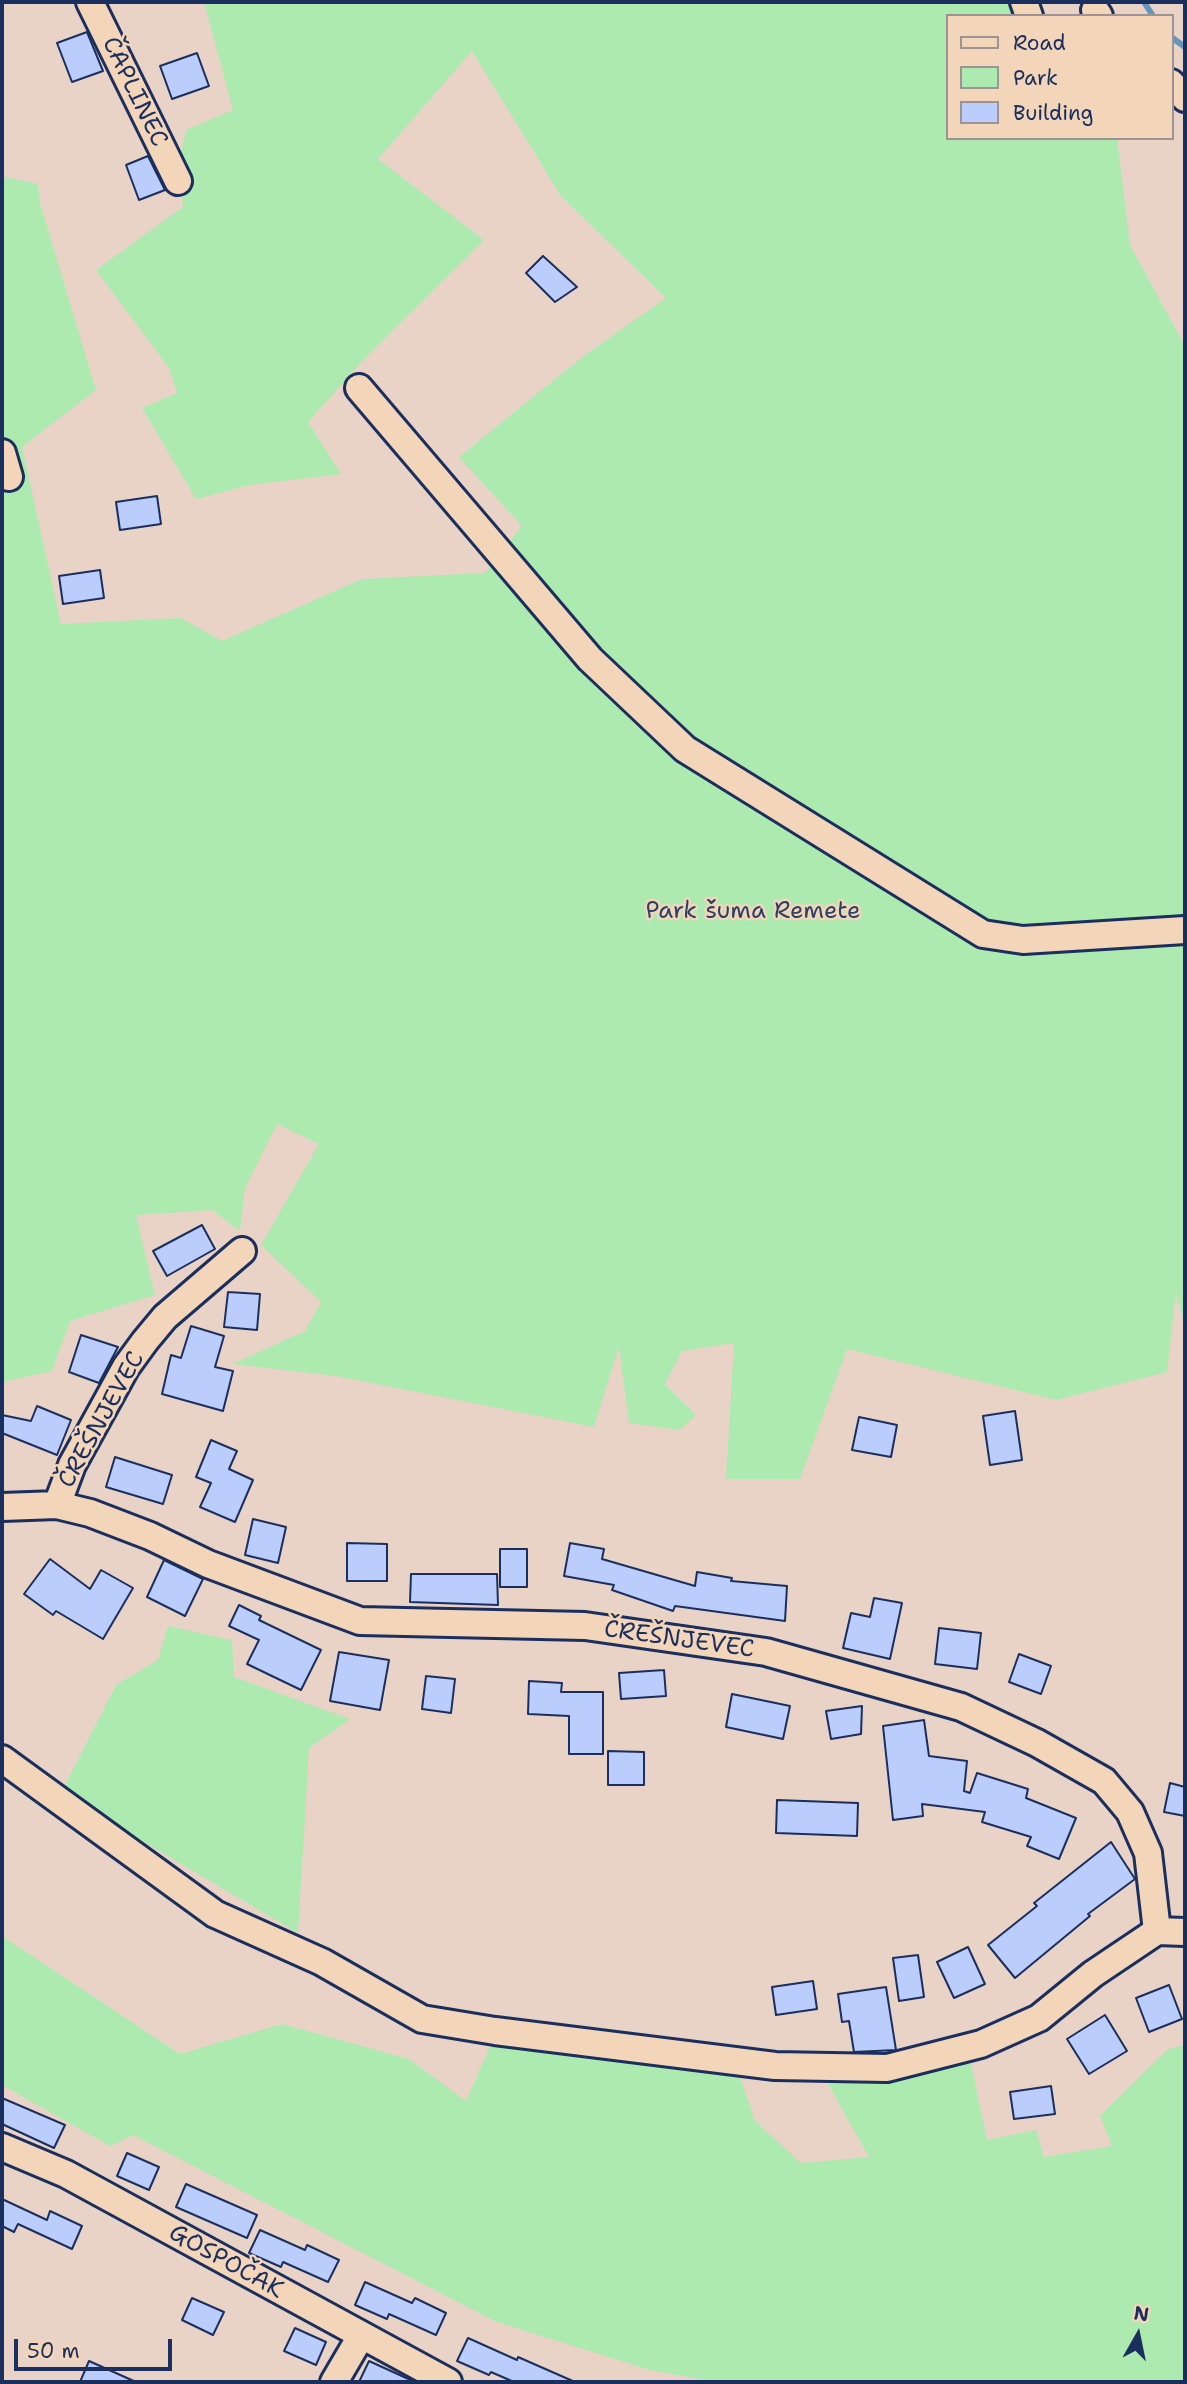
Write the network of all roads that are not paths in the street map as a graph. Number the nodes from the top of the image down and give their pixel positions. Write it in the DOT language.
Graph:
graph roads {
  1 [pos="90,2"];
  2 [pos="1173,85"];
  3 [pos="1185,98"];
  4 [pos="178,181"];
  5 [pos="359,388"];
  6 [pos="1185,930"];
  7 [pos="242,1251"];
  8 [pos="57,1505"];
  9 [pos="2,1507"];
  10 [pos="2,1759"];
  11 [pos="1157,1931"];
  12 [pos="1185,1932"];
  13 [pos="2,2147"];
  14 [pos="361,2336"];
  15 [pos="334,2382"];
  16 [pos="448,2382"];
  1 -- 4 [label="street, ČAPLINEC"];
  2 -- 3 [label="street"];
  5 -- 6 [label="street"];
  7 -- 8 [label="street, ČREŠNJEVEC"];
  8 -- 9 [label="street, ČREŠNJEVEC"];
  8 -- 11 [label="street, ČREŠNJEVEC"];
  10 -- 11 [label="street"];
  11 -- 12 [label="street"];
  13 -- 14 [label="street, GOSPOČAK"];
  14 -- 15 [label="street"];
  14 -- 16 [label="street, GOSPOČAK"];
}
